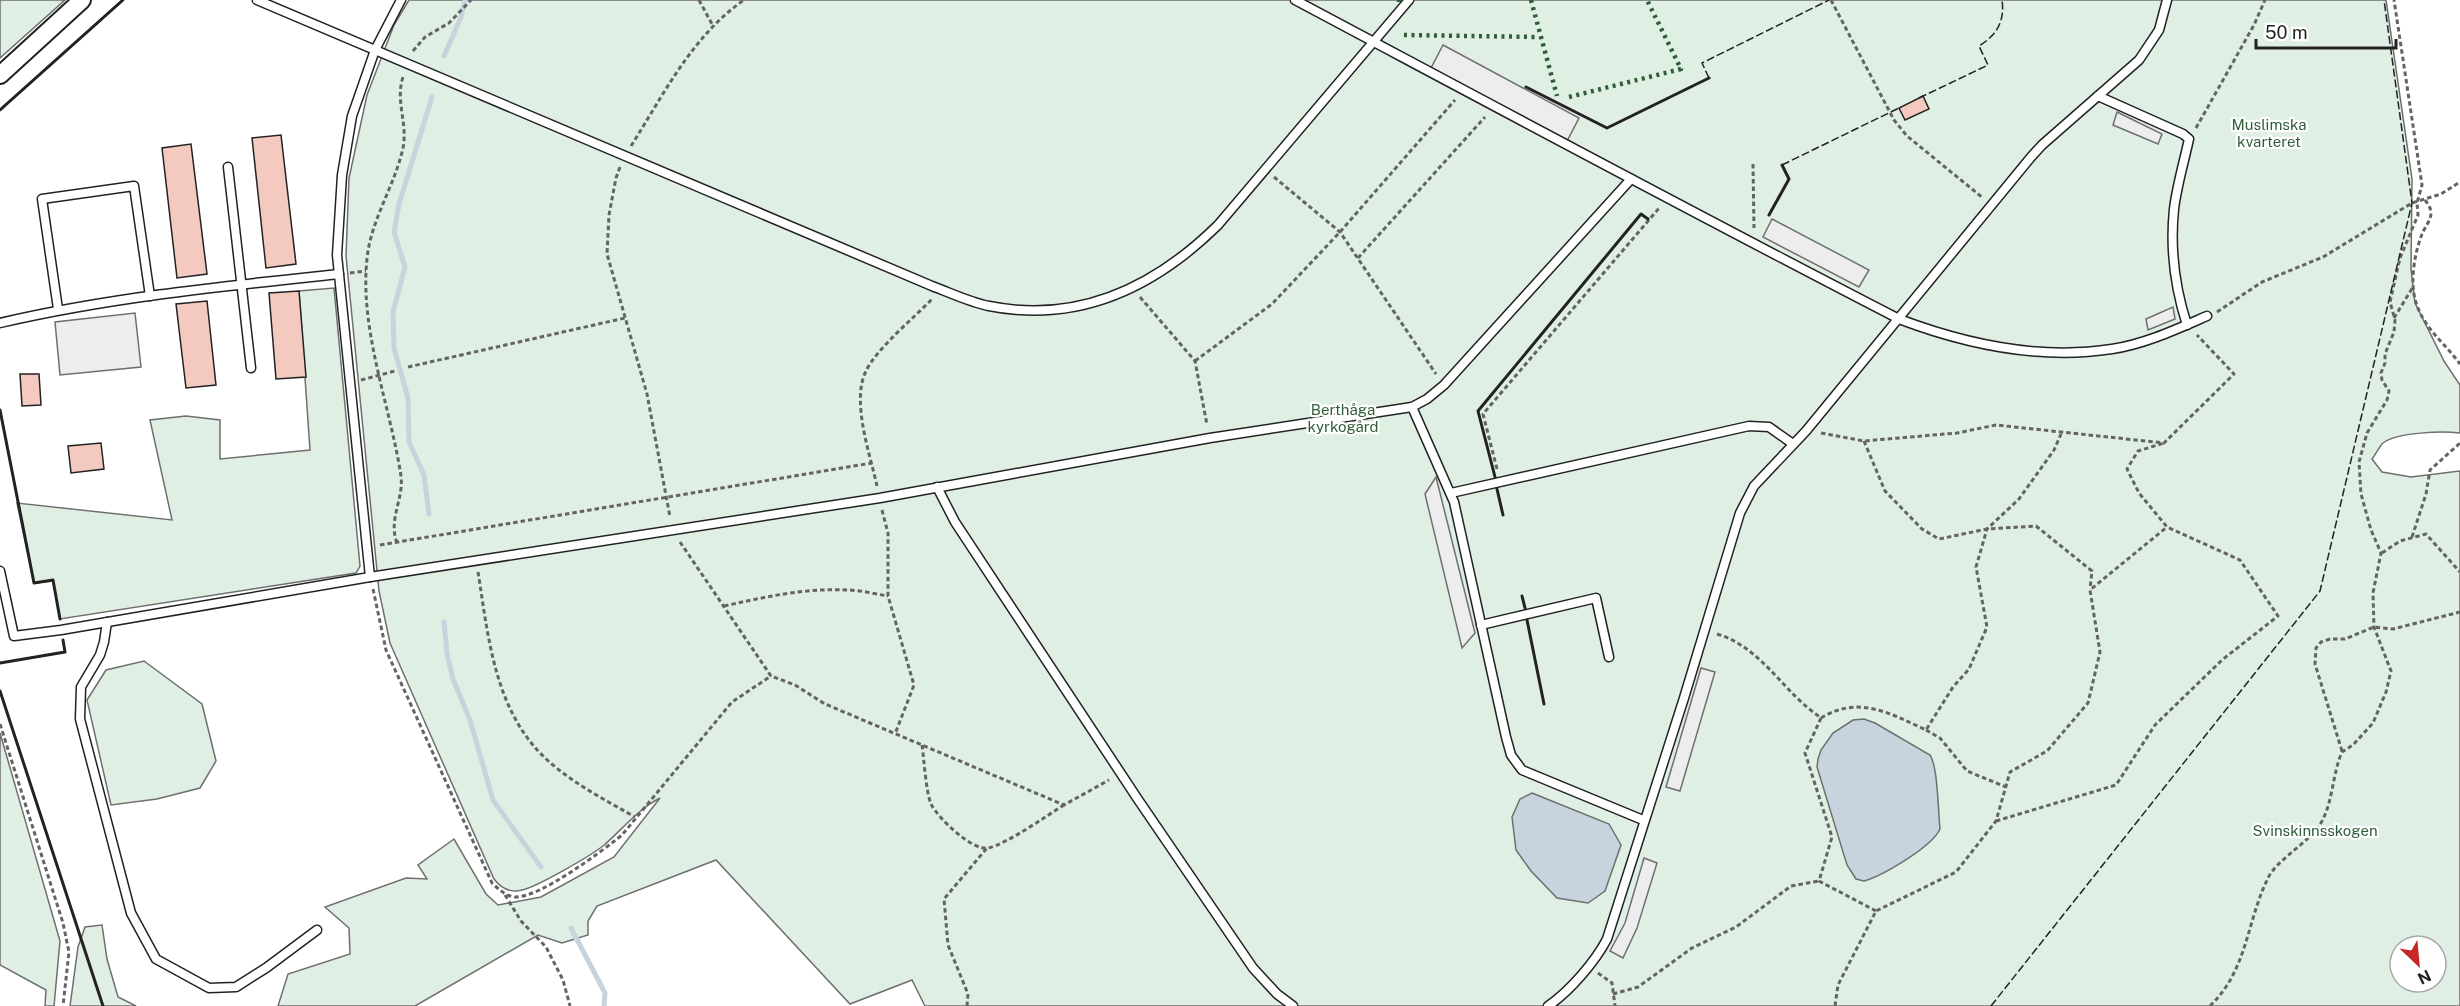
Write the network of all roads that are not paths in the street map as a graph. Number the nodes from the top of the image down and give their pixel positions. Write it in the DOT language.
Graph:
graph roads {
  1 [pos="82,0"];
  2 [pos="257,0"];
  3 [pos="402,0"];
  4 [pos="1295,0"];
  5 [pos="1409,0"];
  6 [pos="2167,0"];
  7 [pos="1373,42"];
  8 [pos="375,50"];
  9 [pos="0,75"];
  10 [pos="2098,96"];
  11 [pos="228,167"];
  12 [pos="1631,179"];
  13 [pos="339,274"];
  14 [pos="242,284"];
  15 [pos="150,296"];
  16 [pos="58,309"];
  17 [pos="2207,316"];
  18 [pos="1899,319"];
  19 [pos="0,323"];
  20 [pos="2187,325"];
  21 [pos="251,368"];
  22 [pos="1412,407"];
  23 [pos="1793,444"];
  24 [pos="937,486"];
  25 [pos="1451,493"];
  26 [pos="0,571"];
  27 [pos="370,577"];
  28 [pos="107,622"];
  29 [pos="1481,625"];
  30 [pos="1609,657"];
  31 [pos="1643,820"];
  32 [pos="317,930"];
  33 [pos="1293,1006"];
  34 [pos="1548,1006"];
  1 -- 9 [label="street"];
  2 -- 8 [label="lane"];
  3 -- 8 [label="lane"];
  4 -- 7 [label="lane"];
  5 -- 7 [label="lane"];
  6 -- 10 [label="lane"];
  7 -- 8 [label="lane"];
  7 -- 12 [label="lane"];
  8 -- 13 [label="lane"];
  10 -- 18 [label="lane"];
  10 -- 20 [label="lane"];
  11 -- 14 [label="lane"];
  12 -- 18 [label="lane"];
  12 -- 22 [label="lane"];
  13 -- 14 [label="lane"];
  13 -- 27 [label="lane"];
  14 -- 15 [label="lane"];
  14 -- 21 [label="lane"];
  15 -- 16 [label="lane"];
  15 -- 16 [label="lane"];
  16 -- 19 [label="lane"];
  17 -- 20 [label="lane"];
  18 -- 20 [label="lane"];
  18 -- 23 [label="lane"];
  22 -- 24 [label="lane"];
  22 -- 25 [label="lane"];
  23 -- 25 [label="lane"];
  23 -- 31 [label="lane"];
  24 -- 27 [label="lane"];
  24 -- 33 [label="lane"];
  25 -- 29 [label="lane"];
  26 -- 28 [label="lane"];
  27 -- 28 [label="lane"];
  28 -- 32 [label="lane"];
  29 -- 30 [label="lane"];
  29 -- 31 [label="lane"];
  31 -- 34 [label="lane"];
}
